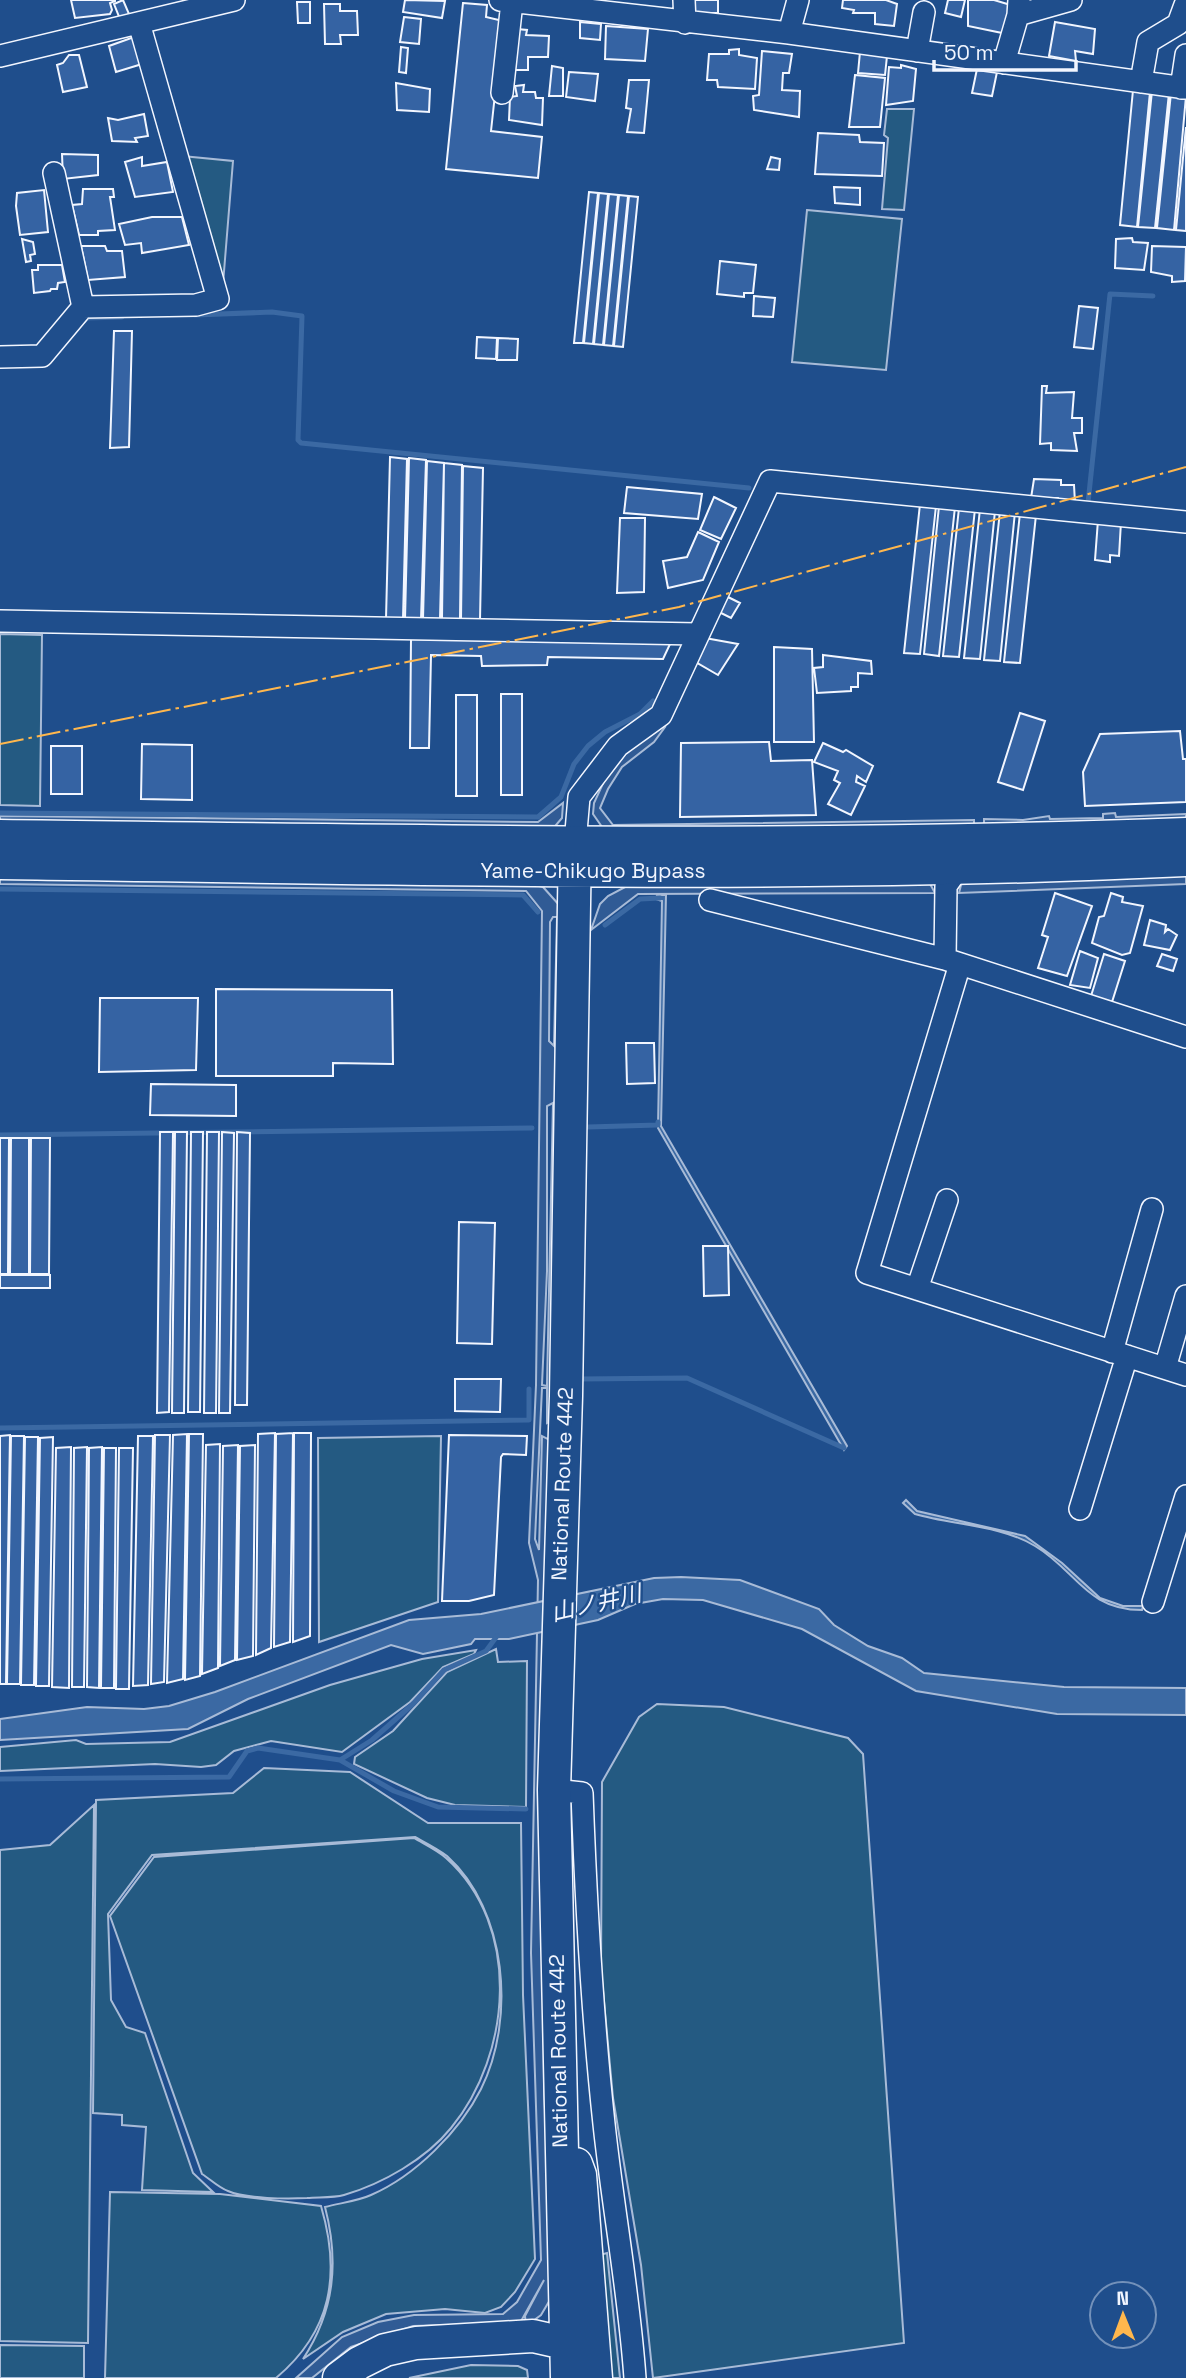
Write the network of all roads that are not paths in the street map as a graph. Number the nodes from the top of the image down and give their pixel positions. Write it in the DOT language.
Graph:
graph roads {
  1 [pos="234,0"];
  2 [pos="684,0"];
  3 [pos="798,0"];
  4 [pos="1070,0"];
  5 [pos="506,1"];
  6 [pos="1185,5"];
  7 [pos="172,7"];
  8 [pos="1019,7"];
  9 [pos="924,12"];
  10 [pos="139,23"];
  11 [pos="685,23"];
  12 [pos="789,33"];
  13 [pos="917,51"];
  14 [pos="1186,55"];
  15 [pos="0,56"];
  16 [pos="1004,63"];
  17 [pos="1141,82"];
  18 [pos="1183,88"];
  19 [pos="502,93"];
  20 [pos="54,173"];
  21 [pos="83,307"];
  22 [pos="0,358"];
  23 [pos="1186,522"];
  24 [pos="0,621"];
  25 [pos="698,634"];
  26 [pos="1186,834"];
  27 [pos="0,836"];
  28 [pos="575,856"];
  29 [pos="959,856"];
  30 [pos="1186,860"];
  31 [pos="0,863"];
  32 [pos="710,900"];
  33 [pos="953,962"];
  34 [pos="1186,1037"];
  35 [pos="947,1200"];
  36 [pos="1152,1209"];
  37 [pos="917,1289"];
  38 [pos="1186,1296"];
  39 [pos="1120,1354"];
  40 [pos="1165,1368"];
  41 [pos="1186,1375"];
  42 [pos="1186,1496"];
  43 [pos="1080,1509"];
  44 [pos="1153,1602"];
  45 [pos="554,1790"];
  46 [pos="559,2127"];
  47 [pos="564,2343"];
  48 [pos="339,2378"];
  49 [pos="374,2378"];
  50 [pos="567,2378"];
  51 [pos="596,2378"];
  52 [pos="635,2378"];
  1 -- 7 [label="street"];
  2 -- 11 [label="street"];
  3 -- 12 [label="street"];
  4 -- 8 [label="street"];
  5 -- 11 [label="street"];
  5 -- 19 [label="street"];
  6 -- 17 [label="street"];
  7 -- 10 [label="street"];
  8 -- 16 [label="street"];
  9 -- 13 [label="street"];
  10 -- 15 [label="street"];
  10 -- 21 [label="street"];
  11 -- 12 [label="street"];
  12 -- 13 [label="street"];
  13 -- 16 [label="street"];
  14 -- 18 [label="street"];
  16 -- 17 [label="street"];
  17 -- 18 [label="street"];
  20 -- 21 [label="street"];
  21 -- 22 [label="street"];
  23 -- 25 [label="street"];
  24 -- 25 [label="street"];
  25 -- 28 [label="street"];
  26 -- 29 [label="highway, Yame-Chikugo Bypass"];
  27 -- 28 [label="highway, Yame-Chikugo Bypass"];
  28 -- 29 [label="highway, Yame-Chikugo Bypass"];
  28 -- 31 [label="highway, Yame-Chikugo Bypass"];
  28 -- 45 [label="highway, National Route 442"];
  29 -- 30 [label="highway, Yame-Chikugo Bypass"];
  29 -- 33 [label="street"];
  32 -- 33 [label="street"];
  33 -- 34 [label="street"];
  33 -- 37 [label="street"];
  35 -- 37 [label="street"];
  36 -- 39 [label="street"];
  37 -- 39 [label="street"];
  38 -- 40 [label="street"];
  39 -- 40 [label="street"];
  39 -- 43 [label="street"];
  40 -- 41 [label="street"];
  42 -- 44 [label="street"];
  45 -- 46 [label="highway, National Route 442"];
  45 -- 52 [label="street"];
  46 -- 47 [label="highway, National Route 442"];
  46 -- 51 [label="highway"];
  47 -- 48 [label="highway"];
  47 -- 49 [label="highway"];
  47 -- 50 [label="highway, National Route 442"];
}
